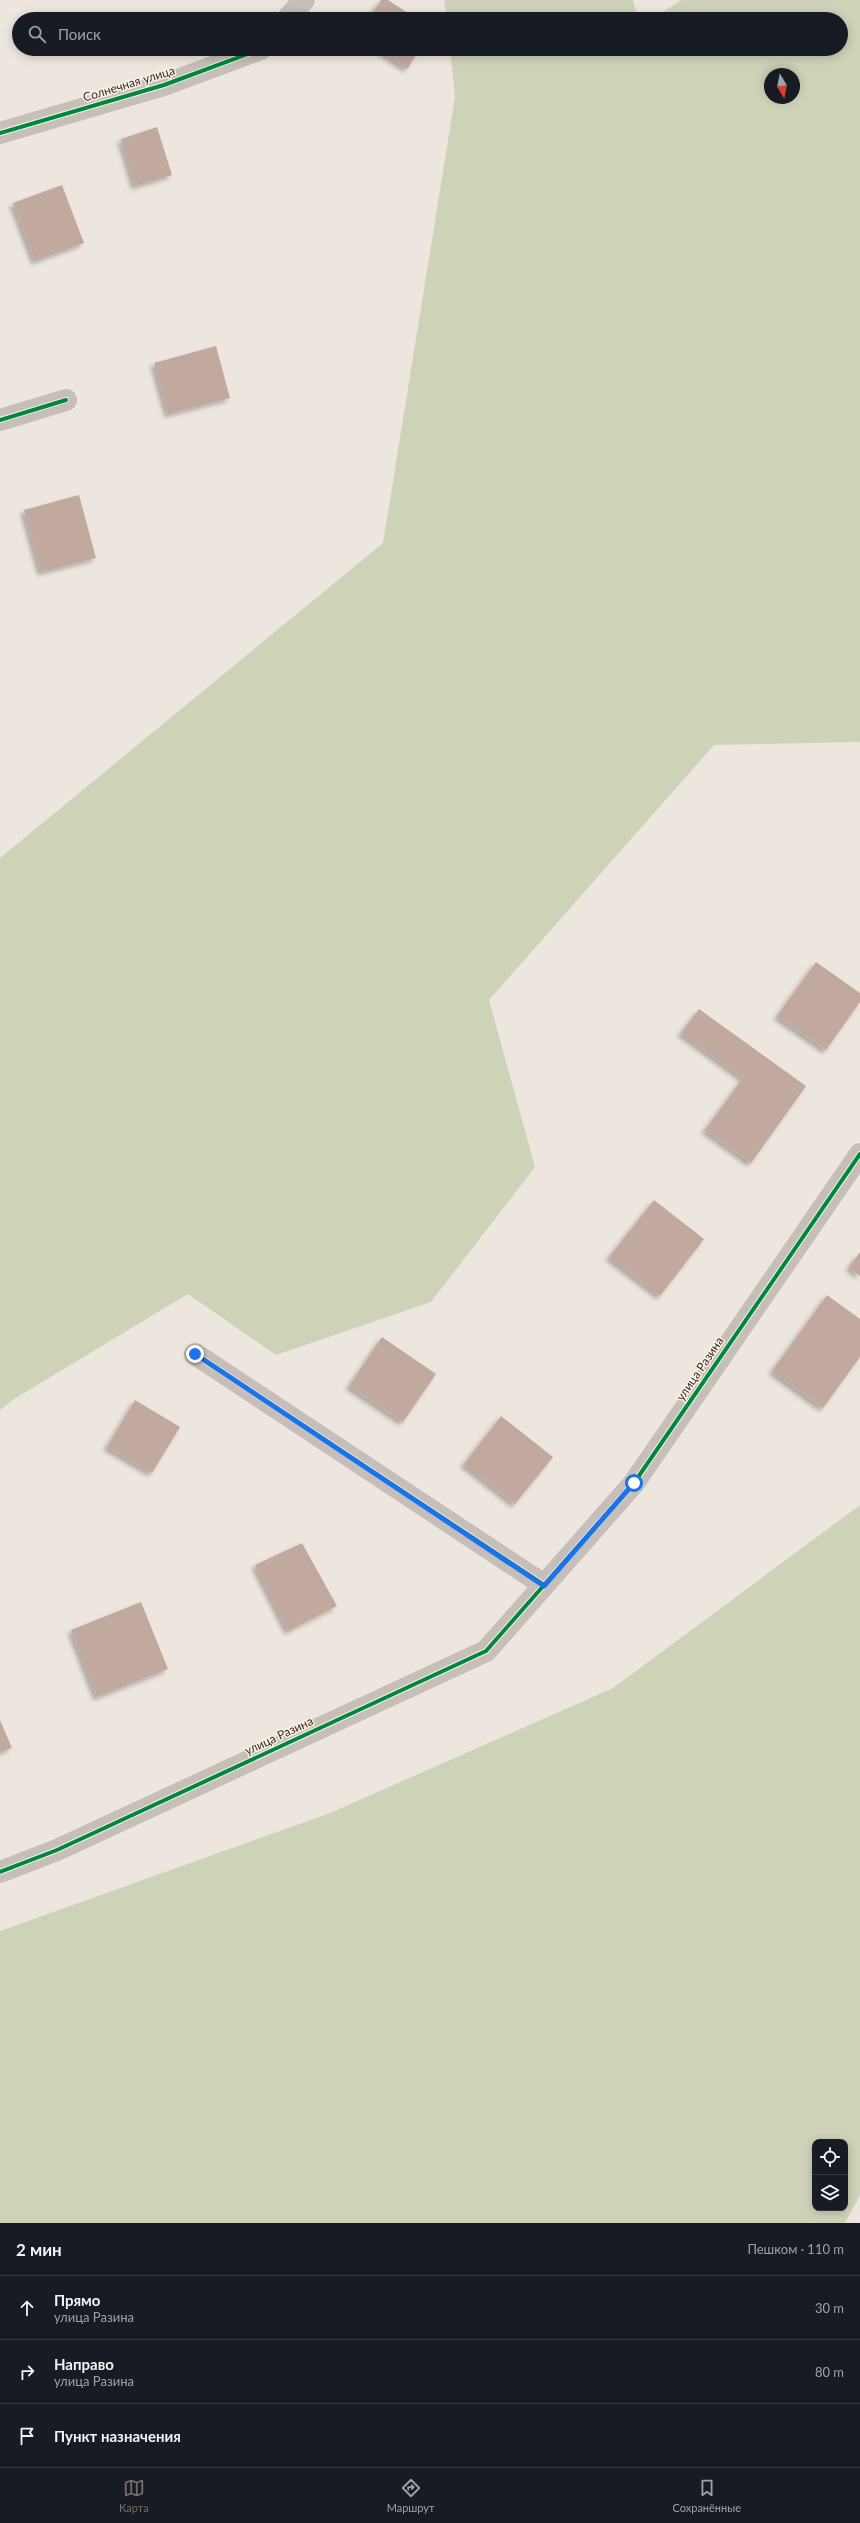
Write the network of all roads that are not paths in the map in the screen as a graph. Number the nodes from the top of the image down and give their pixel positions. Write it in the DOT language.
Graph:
graph roads {
  1 [pos="304,0"];
  2 [pos="293,12"];
  3 [pos="242,56"];
  4 [pos="0,133"];
  5 [pos="66,400"];
  6 [pos="0,420"];
  7 [pos="860,1154"];
  8 [pos="195,1354"];
  9 [pos="544,1586"];
  10 [pos="0,1872"];
  1 -- 2 [label="street"];
  3 -- 4 [label="street, Солнечная улица"];
  5 -- 6 [label="street"];
  7 -- 9 [label="street, улица Разина"];
  8 -- 9 [label="street"];
  9 -- 10 [label="street, улица Разина"];
}
